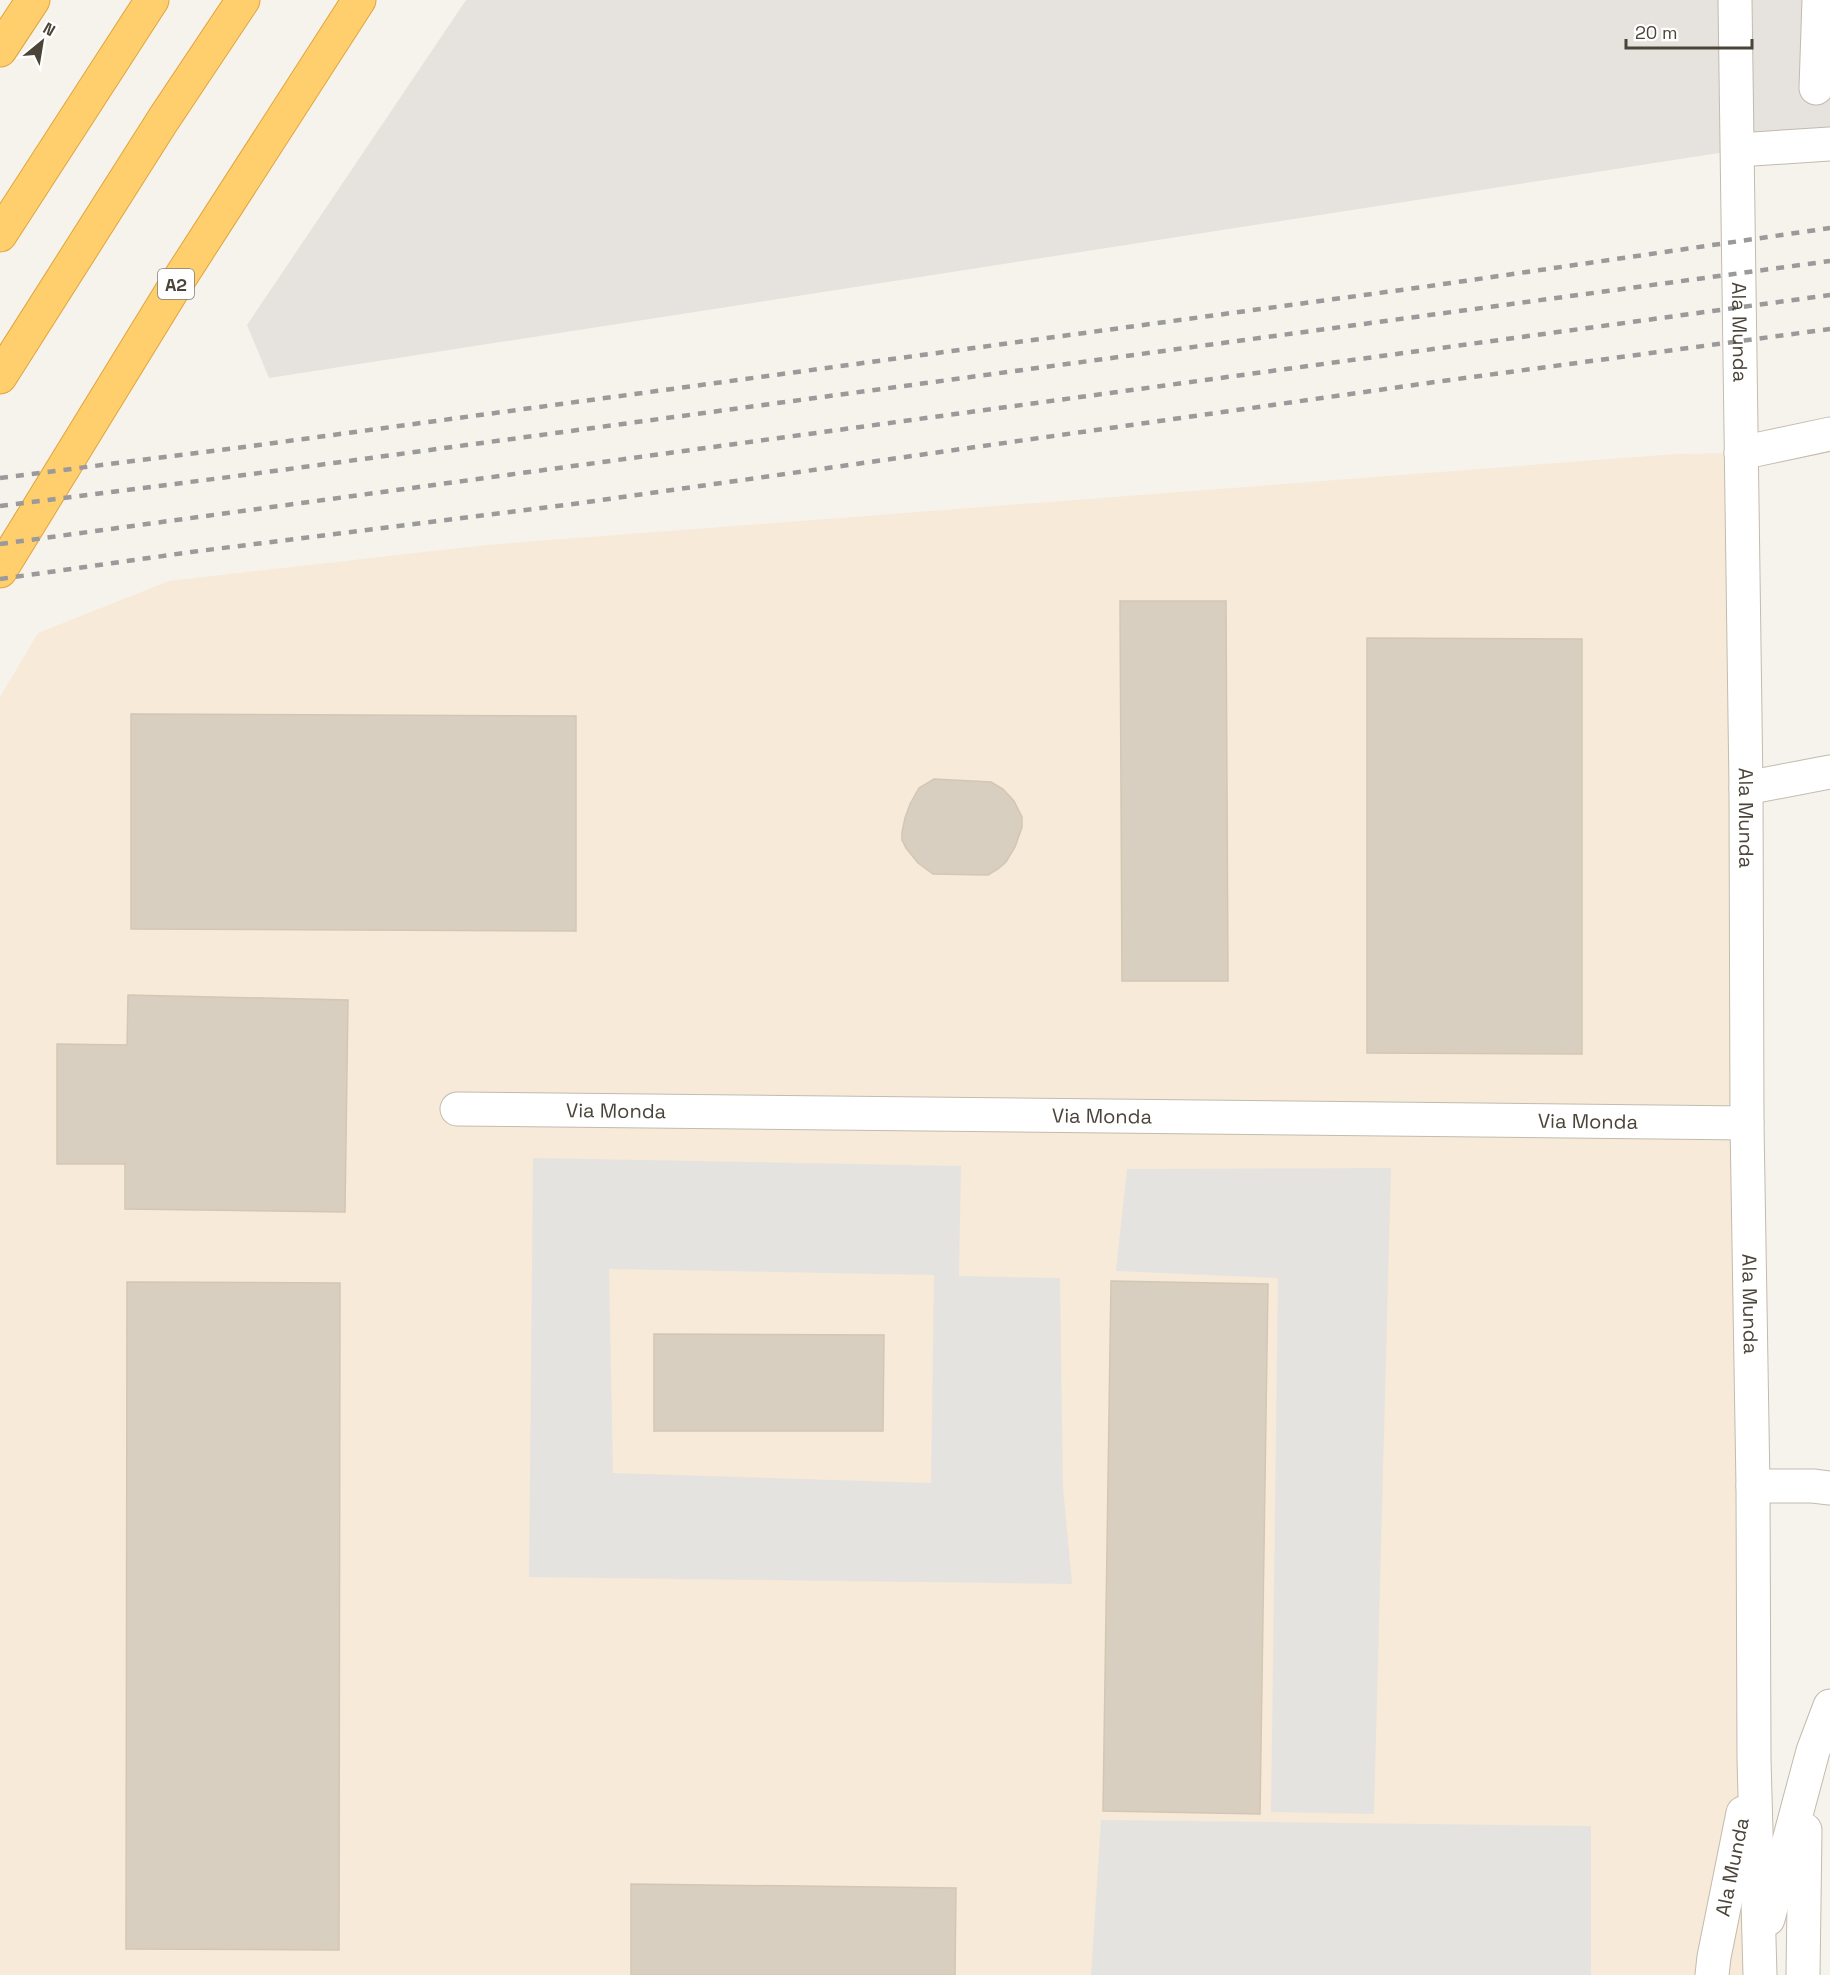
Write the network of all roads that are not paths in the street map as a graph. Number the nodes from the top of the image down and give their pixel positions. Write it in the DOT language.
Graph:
graph roads {
  1 [pos="33,0"];
  2 [pos="152,0"];
  3 [pos="243,0"];
  4 [pos="359,0"];
  5 [pos="1735,0"];
  6 [pos="1819,0"];
  7 [pos="0,50"];
  8 [pos="1816,88"];
  9 [pos="1830,144"];
  10 [pos="1738,150"];
  11 [pos="0,235"];
  12 [pos="0,377"];
  13 [pos="1830,434"];
  14 [pos="1741,453"];
  15 [pos="0,571"];
  16 [pos="1830,772"];
  17 [pos="1746,788"];
  18 [pos="457,1109"];
  19 [pos="1747,1123"];
  20 [pos="1753,1486"];
  21 [pos="1830,1488"];
  22 [pos="1830,1706"];
  23 [pos="1754,1759"];
  24 [pos="1806,1780"];
  25 [pos="1760,1964"];
  26 [pos="1712,1975"];
  27 [pos="1803,1975"];
  1 -- 7 [label="highway"];
  2 -- 11 [label="highway"];
  3 -- 12 [label="highway"];
  4 -- 15 [label="highway, A2"];
  5 -- 10 [label="street, Ala Munda"];
  6 -- 8 [label="street"];
  9 -- 10 [label="street"];
  10 -- 14 [label="street, Ala Munda"];
  13 -- 14 [label="street"];
  14 -- 17 [label="street, Ala Munda"];
  16 -- 17 [label="street"];
  17 -- 19 [label="street, Ala Munda"];
  18 -- 19 [label="street, Via Monda"];
  19 -- 20 [label="street, Ala Munda"];
  20 -- 21 [label="street"];
  20 -- 23 [label="street, Ala Munda"];
  22 -- 24 [label="street, Ala Munda"];
  23 -- 25 [label="street, Ala Munda"];
  23 -- 26 [label="street, Ala Munda"];
  24 -- 25 [label="street, Ala Munda"];
  24 -- 27 [label="street, Ala Munda"];
}
